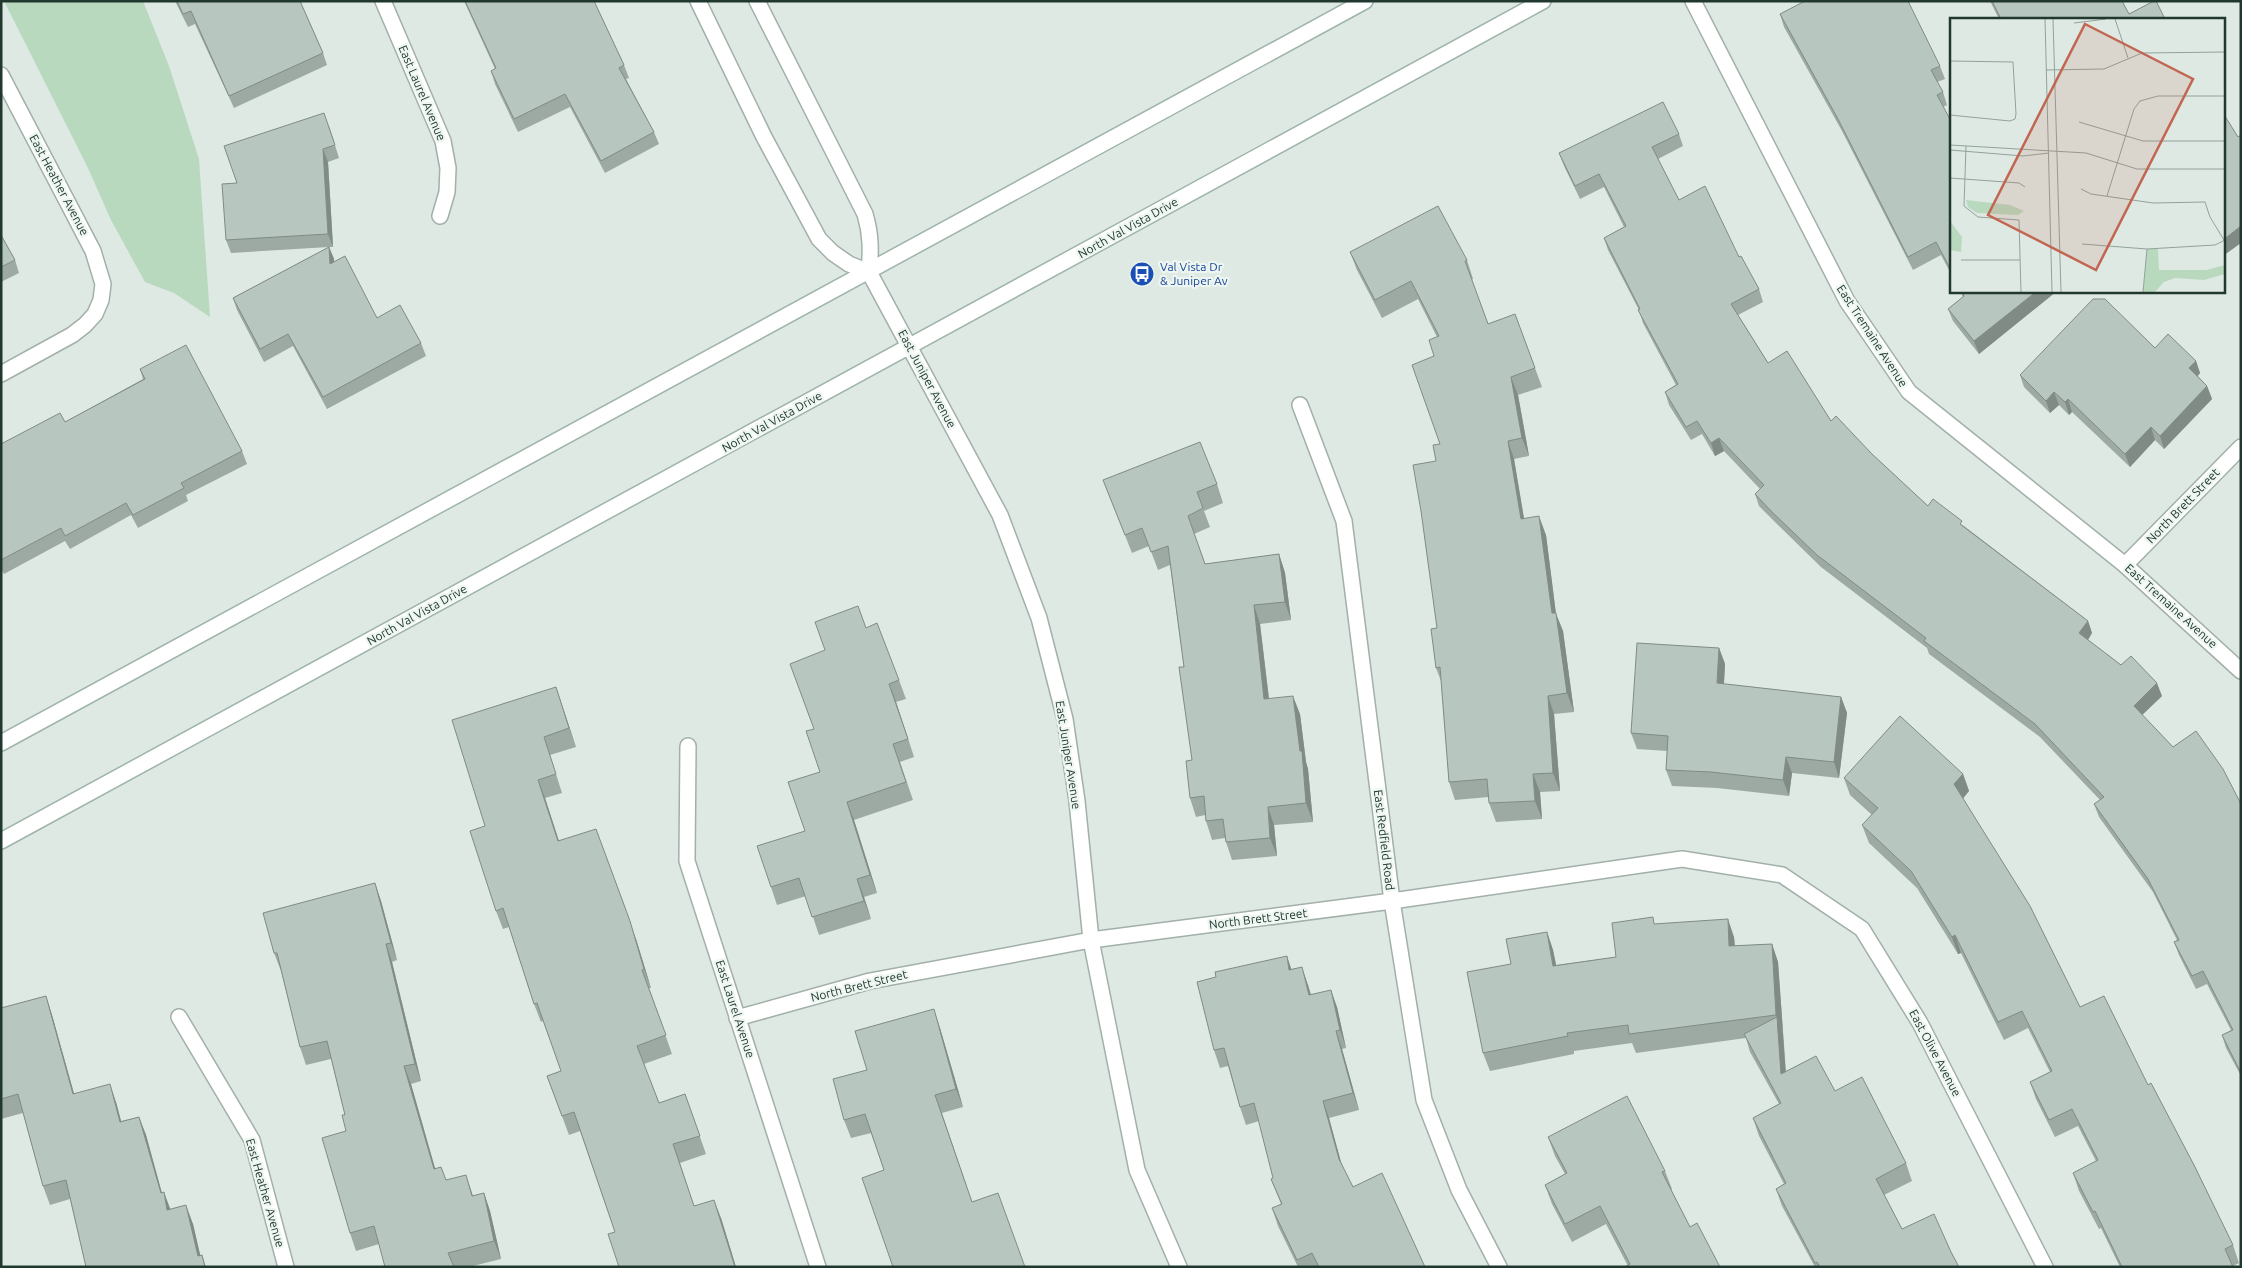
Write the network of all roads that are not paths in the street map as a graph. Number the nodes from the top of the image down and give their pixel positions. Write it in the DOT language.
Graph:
graph roads {
  1 [pos="383,1"];
  2 [pos="698,1"];
  3 [pos="757,1"];
  4 [pos="1365,1"];
  5 [pos="1543,1"];
  6 [pos="1693,1"];
  7 [pos="1,75"];
  8 [pos="440,216"];
  9 [pos="869,272"];
  10 [pos="909,348"];
  11 [pos="1,374"];
  12 [pos="1300,405"];
  13 [pos="2241,447"];
  14 [pos="2125,565"];
  15 [pos="2241,671"];
  16 [pos="1,743"];
  17 [pos="688,746"];
  18 [pos="1,841"];
  19 [pos="1782,875"];
  20 [pos="1392,901"];
  21 [pos="1091,940"];
  22 [pos="179,1017"];
  23 [pos="737,1018"];
  24 [pos="286,1267"];
  25 [pos="818,1267"];
  26 [pos="1179,1267"];
  27 [pos="1499,1267"];
  28 [pos="2045,1267"];
  1 -- 8 [label="street, East Laurel Avenue"];
  2 -- 9 [label="street"];
  3 -- 9 [label="street"];
  4 -- 9 [label="street"];
  5 -- 10 [label="street, North Val Vista Drive"];
  6 -- 14 [label="street, East Tremaine Avenue"];
  7 -- 11 [label="street, East Heather Avenue"];
  9 -- 10 [label="street, East Juniper Avenue"];
  9 -- 16 [label="street"];
  10 -- 18 [label="street, North Val Vista Drive"];
  10 -- 21 [label="street, East Juniper Avenue"];
  12 -- 20 [label="street, East Redfield Road"];
  13 -- 14 [label="street, North Brett Street"];
  14 -- 15 [label="street, East Tremaine Avenue"];
  17 -- 23 [label="street, East Laurel Avenue"];
  19 -- 20 [label="street, North Brett Street"];
  19 -- 28 [label="street, East Olive Avenue"];
  20 -- 21 [label="street, North Brett Street"];
  20 -- 27 [label="street, East Redfield Road"];
  21 -- 23 [label="street, North Brett Street"];
  21 -- 26 [label="street, East Juniper Avenue"];
  22 -- 24 [label="street, East Heather Avenue"];
  23 -- 25 [label="street, East Laurel Avenue"];
}
